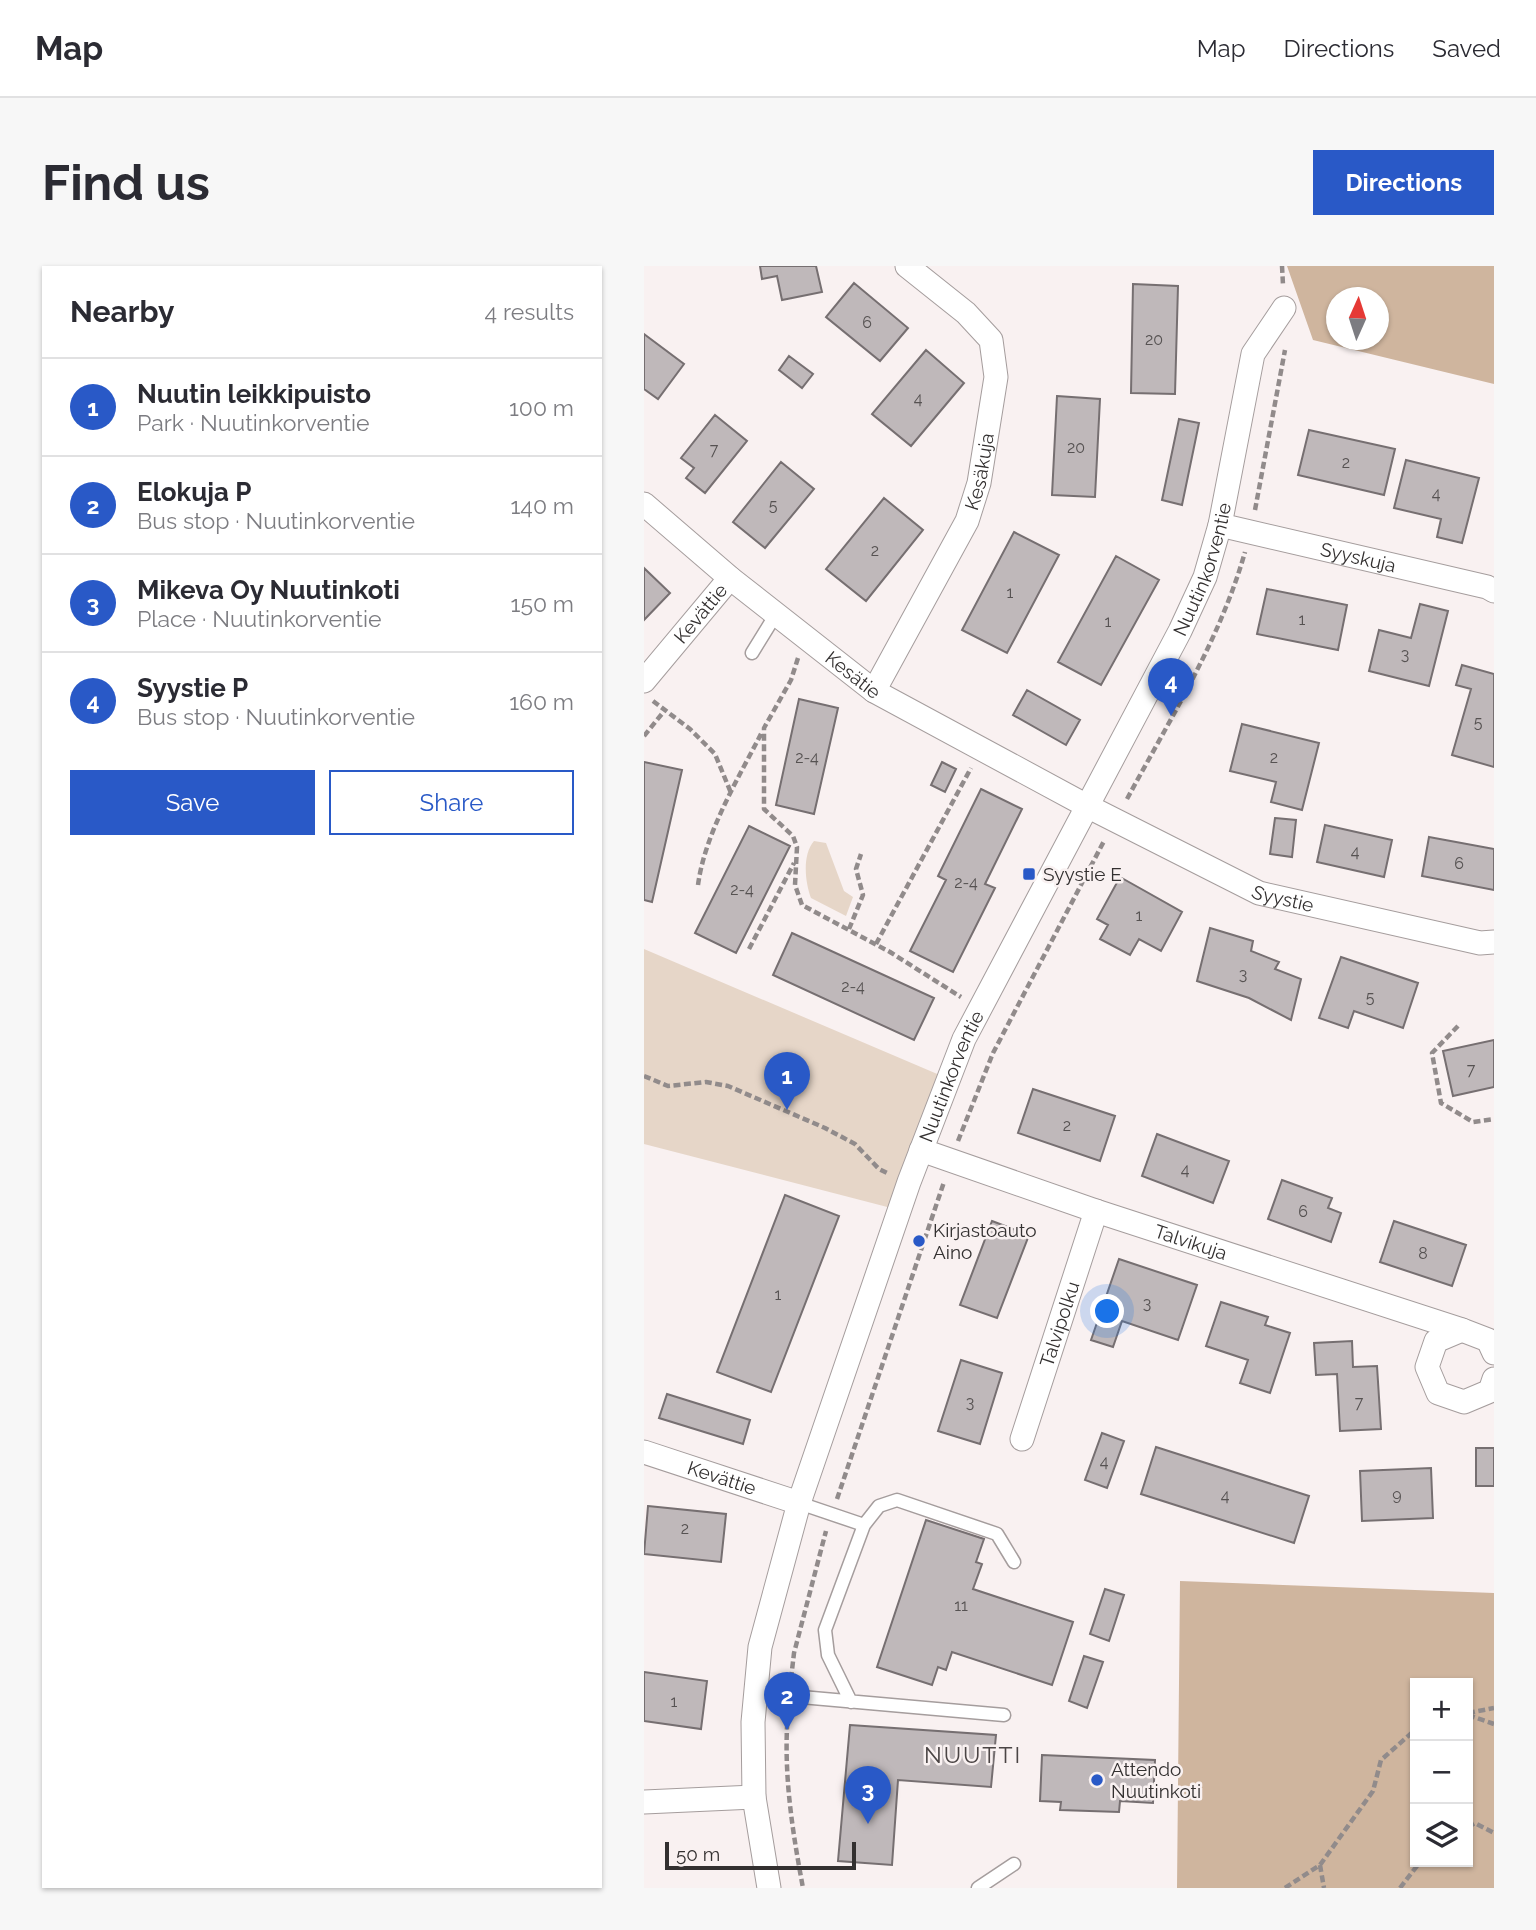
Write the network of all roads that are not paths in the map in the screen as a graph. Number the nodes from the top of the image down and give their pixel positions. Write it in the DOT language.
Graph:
graph roads {
  1 [pos="907,266"];
  2 [pos="1284,308"];
  3 [pos="644,504"];
  4 [pos="1220,525"];
  5 [pos="730,578"];
  6 [pos="1494,591"];
  7 [pos="776,614"];
  8 [pos="752,653"];
  9 [pos="644,681"];
  10 [pos="874,691"];
  11 [pos="1087,806"];
  12 [pos="1494,943"];
  13 [pos="920,1150"];
  14 [pos="1096,1211"];
  15 [pos="1462,1330"];
  16 [pos="1494,1353"];
  17 [pos="1494,1379"];
  18 [pos="1023,1439"];
  19 [pos="644,1452"];
  20 [pos="799,1503"];
  21 [pos="864,1525"];
  22 [pos="1014,1562"];
  23 [pos="756,1691"];
  24 [pos="851,1702"];
  25 [pos="1004,1716"];
  26 [pos="754,1797"];
  27 [pos="644,1802"];
  28 [pos="1014,1864"];
  29 [pos="769,1888"];
  30 [pos="978,1888"];
  1 -- 10 [label="street, Kesäkuja"];
  2 -- 4 [label="street, Nuutinkorventie"];
  3 -- 5 [label="street, Kesätie"];
  4 -- 6 [label="street, Syyskuja"];
  4 -- 11 [label="street, Nuutinkorventie"];
  5 -- 7 [label="street, Kesätie"];
  5 -- 9 [label="street, Kevättie"];
  7 -- 8 [label="lane"];
  7 -- 10 [label="street, Kesätie"];
  10 -- 11 [label="street, Kesätie"];
  11 -- 12 [label="street, Syystie"];
  11 -- 13 [label="street, Nuutinkorventie"];
  13 -- 14 [label="street, Talvikuja"];
  13 -- 20 [label="street, Nuutinkorventie"];
  14 -- 15 [label="street, Talvikuja"];
  14 -- 18 [label="street, Talvipolku"];
  15 -- 16 [label="street, Talvikuja"];
  15 -- 17 [label="street"];
  19 -- 20 [label="street, Kevättie"];
  20 -- 21 [label="lane"];
  20 -- 23 [label="street, Nuutinkorventie"];
  21 -- 22 [label="lane"];
  21 -- 24 [label="lane"];
  23 -- 24 [label="lane"];
  23 -- 26 [label="street, Nuutinkorventie"];
  24 -- 25 [label="lane"];
  26 -- 27 [label="street"];
  26 -- 29 [label="street, Nuutinkorventie"];
  28 -- 30 [label="lane"];
}
